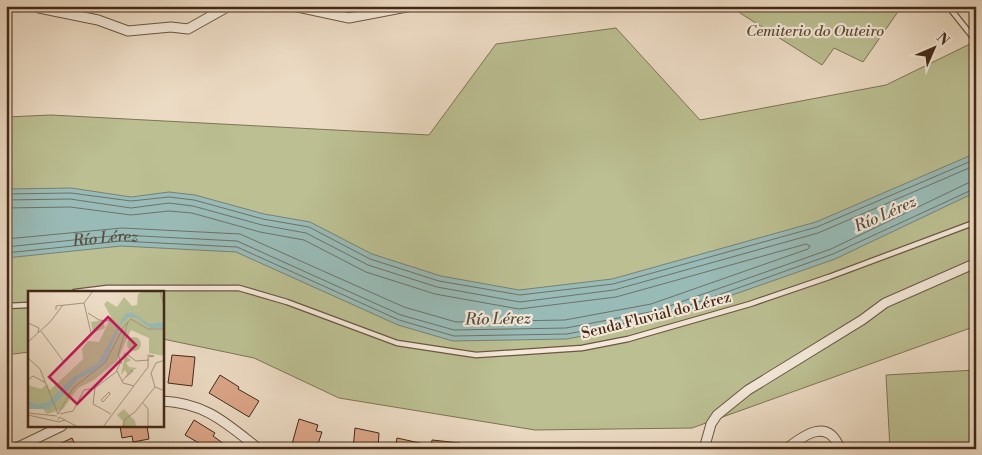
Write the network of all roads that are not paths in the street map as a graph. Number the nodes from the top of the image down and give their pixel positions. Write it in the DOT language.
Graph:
graph roads {
  1 [pos="229,6"];
  2 [pos="293,6"];
  3 [pos="412,6"];
  4 [pos="948,6"];
  5 [pos="38,8"];
  6 [pos="976,46"];
  7 [pos="976,222"];
  8 [pos="976,263"];
  9 [pos="83,291"];
  10 [pos="28,305"];
  11 [pos="6,306"];
  12 [pos="164,401"];
  13 [pos="58,428"];
  14 [pos="14,449"];
  15 [pos="258,449"];
  16 [pos="704,449"];
  17 [pos="786,449"];
  18 [pos="840,449"];
  1 -- 5 [label="street"];
  2 -- 3 [label="street"];
  4 -- 6 [label="lane"];
  7 -- 9 [label="lane, Senda Fluvial do Lérez"];
  8 -- 16 [label="street"];
  10 -- 11 [label="lane"];
  12 -- 15 [label="street"];
  13 -- 14 [label="street"];
  17 -- 18 [label="street"];
}
